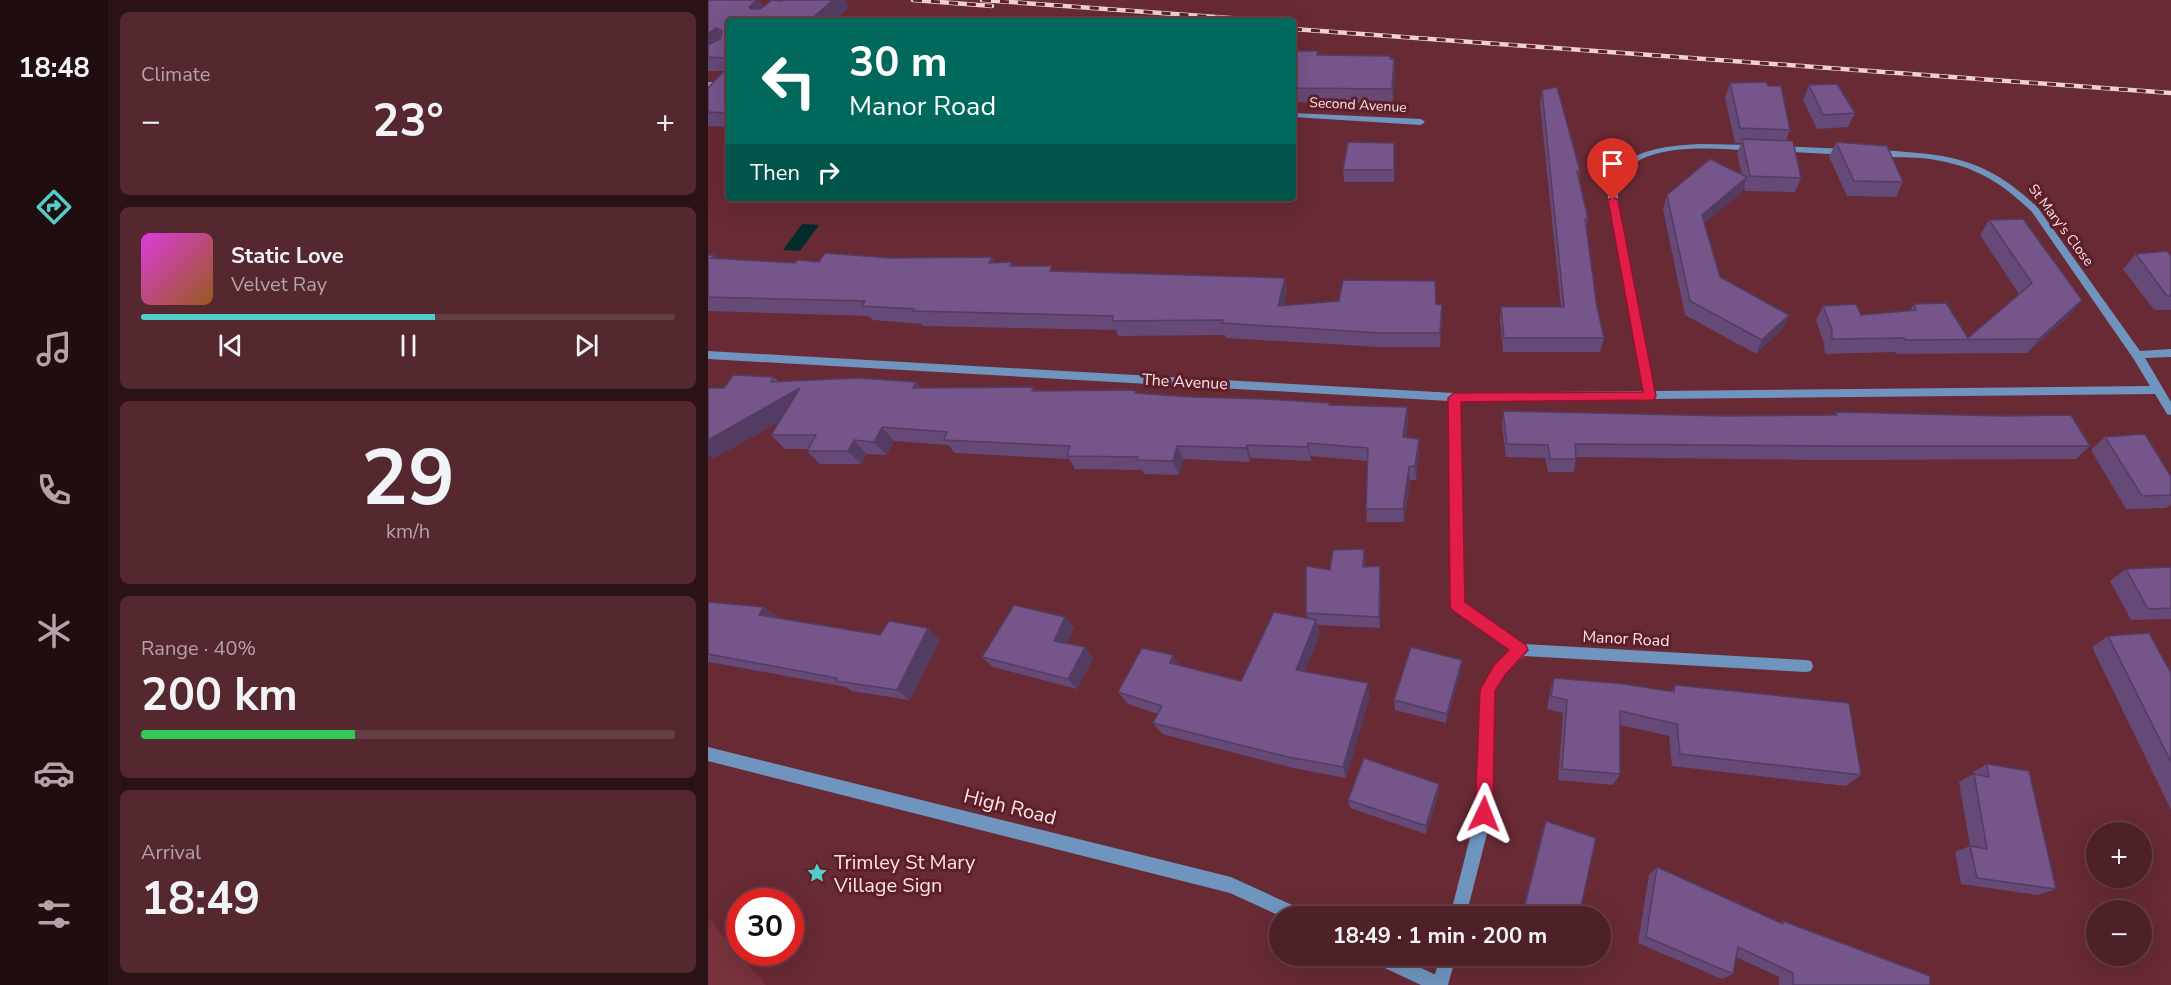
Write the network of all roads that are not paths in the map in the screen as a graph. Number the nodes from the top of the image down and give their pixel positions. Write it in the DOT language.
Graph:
graph roads {
  1 [pos="708,84"];
  2 [pos="726,86"];
  3 [pos="1296,115"];
  4 [pos="1421,122"];
  5 [pos="1860,153"];
  6 [pos="1872,153"];
  7 [pos="2171,353"];
  8 [pos="2137,355"];
  9 [pos="708,356"];
  10 [pos="2159,390"];
  11 [pos="1650,396"];
  12 [pos="1454,398"];
  13 [pos="2171,411"];
  14 [pos="1521,650"];
  15 [pos="1806,666"];
  16 [pos="708,754"];
  17 [pos="1276,906"];
  18 [pos="1461,906"];
  19 [pos="1399,966"];
  20 [pos="1445,966"];
  21 [pos="1440,985"];
  1 -- 2 [label="street"];
  3 -- 4 [label="street, Second Avenue"];
  5 -- 11 [label="street"];
  6 -- 8 [label="street, St Mary's Close"];
  7 -- 8 [label="street"];
  8 -- 10 [label="street, St Mary's Close"];
  9 -- 12 [label="street, The Avenue"];
  10 -- 11 [label="street"];
  10 -- 13 [label="street, St Mary's Close"];
  11 -- 12 [label="street"];
  12 -- 14 [label="street"];
  14 -- 15 [label="street, Manor Road"];
  14 -- 18 [label="street"];
  16 -- 17 [label="street, High Road"];
  19 -- 21 [label="street"];
  20 -- 21 [label="street"];
}
